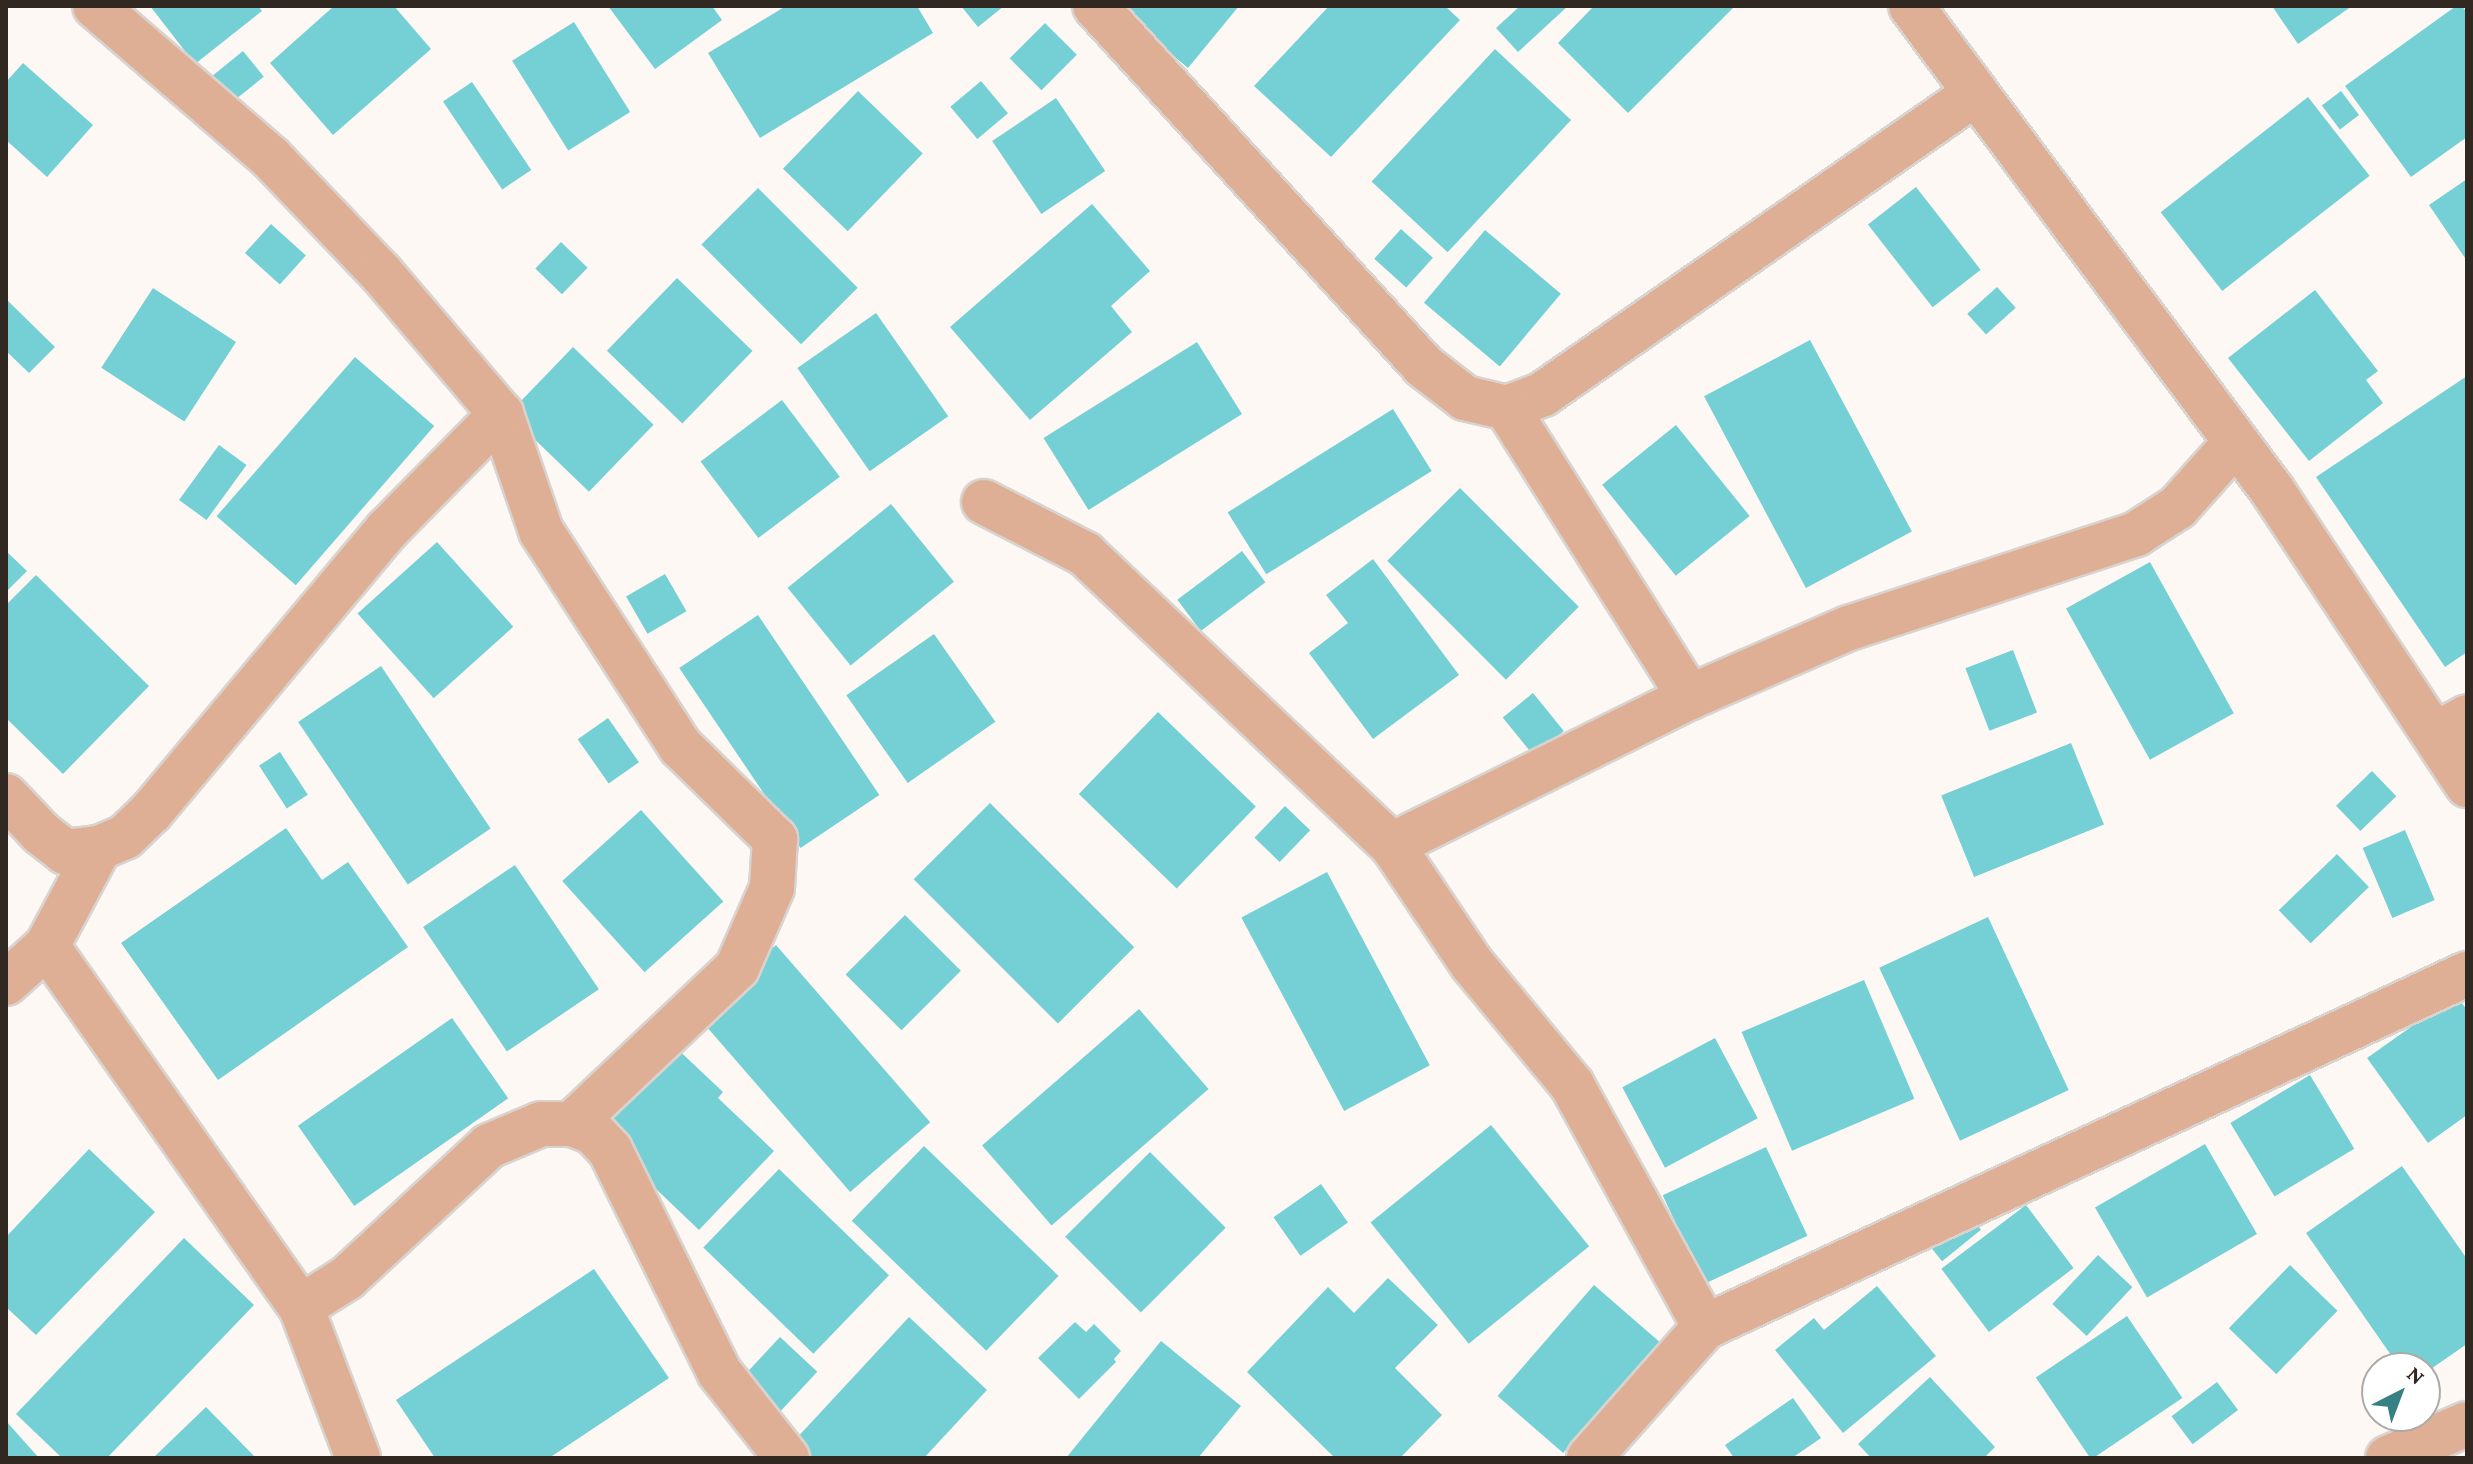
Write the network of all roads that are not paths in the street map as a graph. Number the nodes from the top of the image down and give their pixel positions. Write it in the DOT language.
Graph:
graph roads {
  1 [pos="95,6"];
  2 [pos="1095,6"];
  3 [pos="1911,6"];
  4 [pos="1976,93"];
  5 [pos="1507,408"];
  6 [pos="501,414"];
  7 [pos="2236,442"];
  8 [pos="984,502"];
  9 [pos="1690,697"];
  10 [pos="2451,726"];
  11 [pos="2467,785"];
  12 [pos="6,796"];
  13 [pos="1392,845"];
  14 [pos="99,848"];
  15 [pos="47,946"];
  16 [pos="2467,974"];
  17 [pos="6,983"];
  18 [pos="572,1124"];
  19 [pos="301,1307"];
  20 [pos="1705,1327"];
  21 [pos="2467,1424"];
  22 [pos="358,1458"];
  23 [pos="787,1458"];
  24 [pos="1589,1458"];
  25 [pos="2388,1458"];
  1 -- 6 [label="street"];
  2 -- 5 [label="street"];
  3 -- 4 [label="street"];
  4 -- 5 [label="street"];
  4 -- 7 [label="street"];
  5 -- 9 [label="street"];
  6 -- 14 [label="street"];
  6 -- 18 [label="street"];
  7 -- 9 [label="street"];
  7 -- 10 [label="street"];
  8 -- 13 [label="street"];
  9 -- 13 [label="street"];
  10 -- 11 [label="street"];
  12 -- 14 [label="street"];
  13 -- 20 [label="street"];
  14 -- 15 [label="street"];
  15 -- 17 [label="street"];
  15 -- 19 [label="street"];
  16 -- 20 [label="street"];
  18 -- 19 [label="street"];
  18 -- 23 [label="street"];
  19 -- 22 [label="street"];
  20 -- 24 [label="street"];
  21 -- 25 [label="street"];
}
